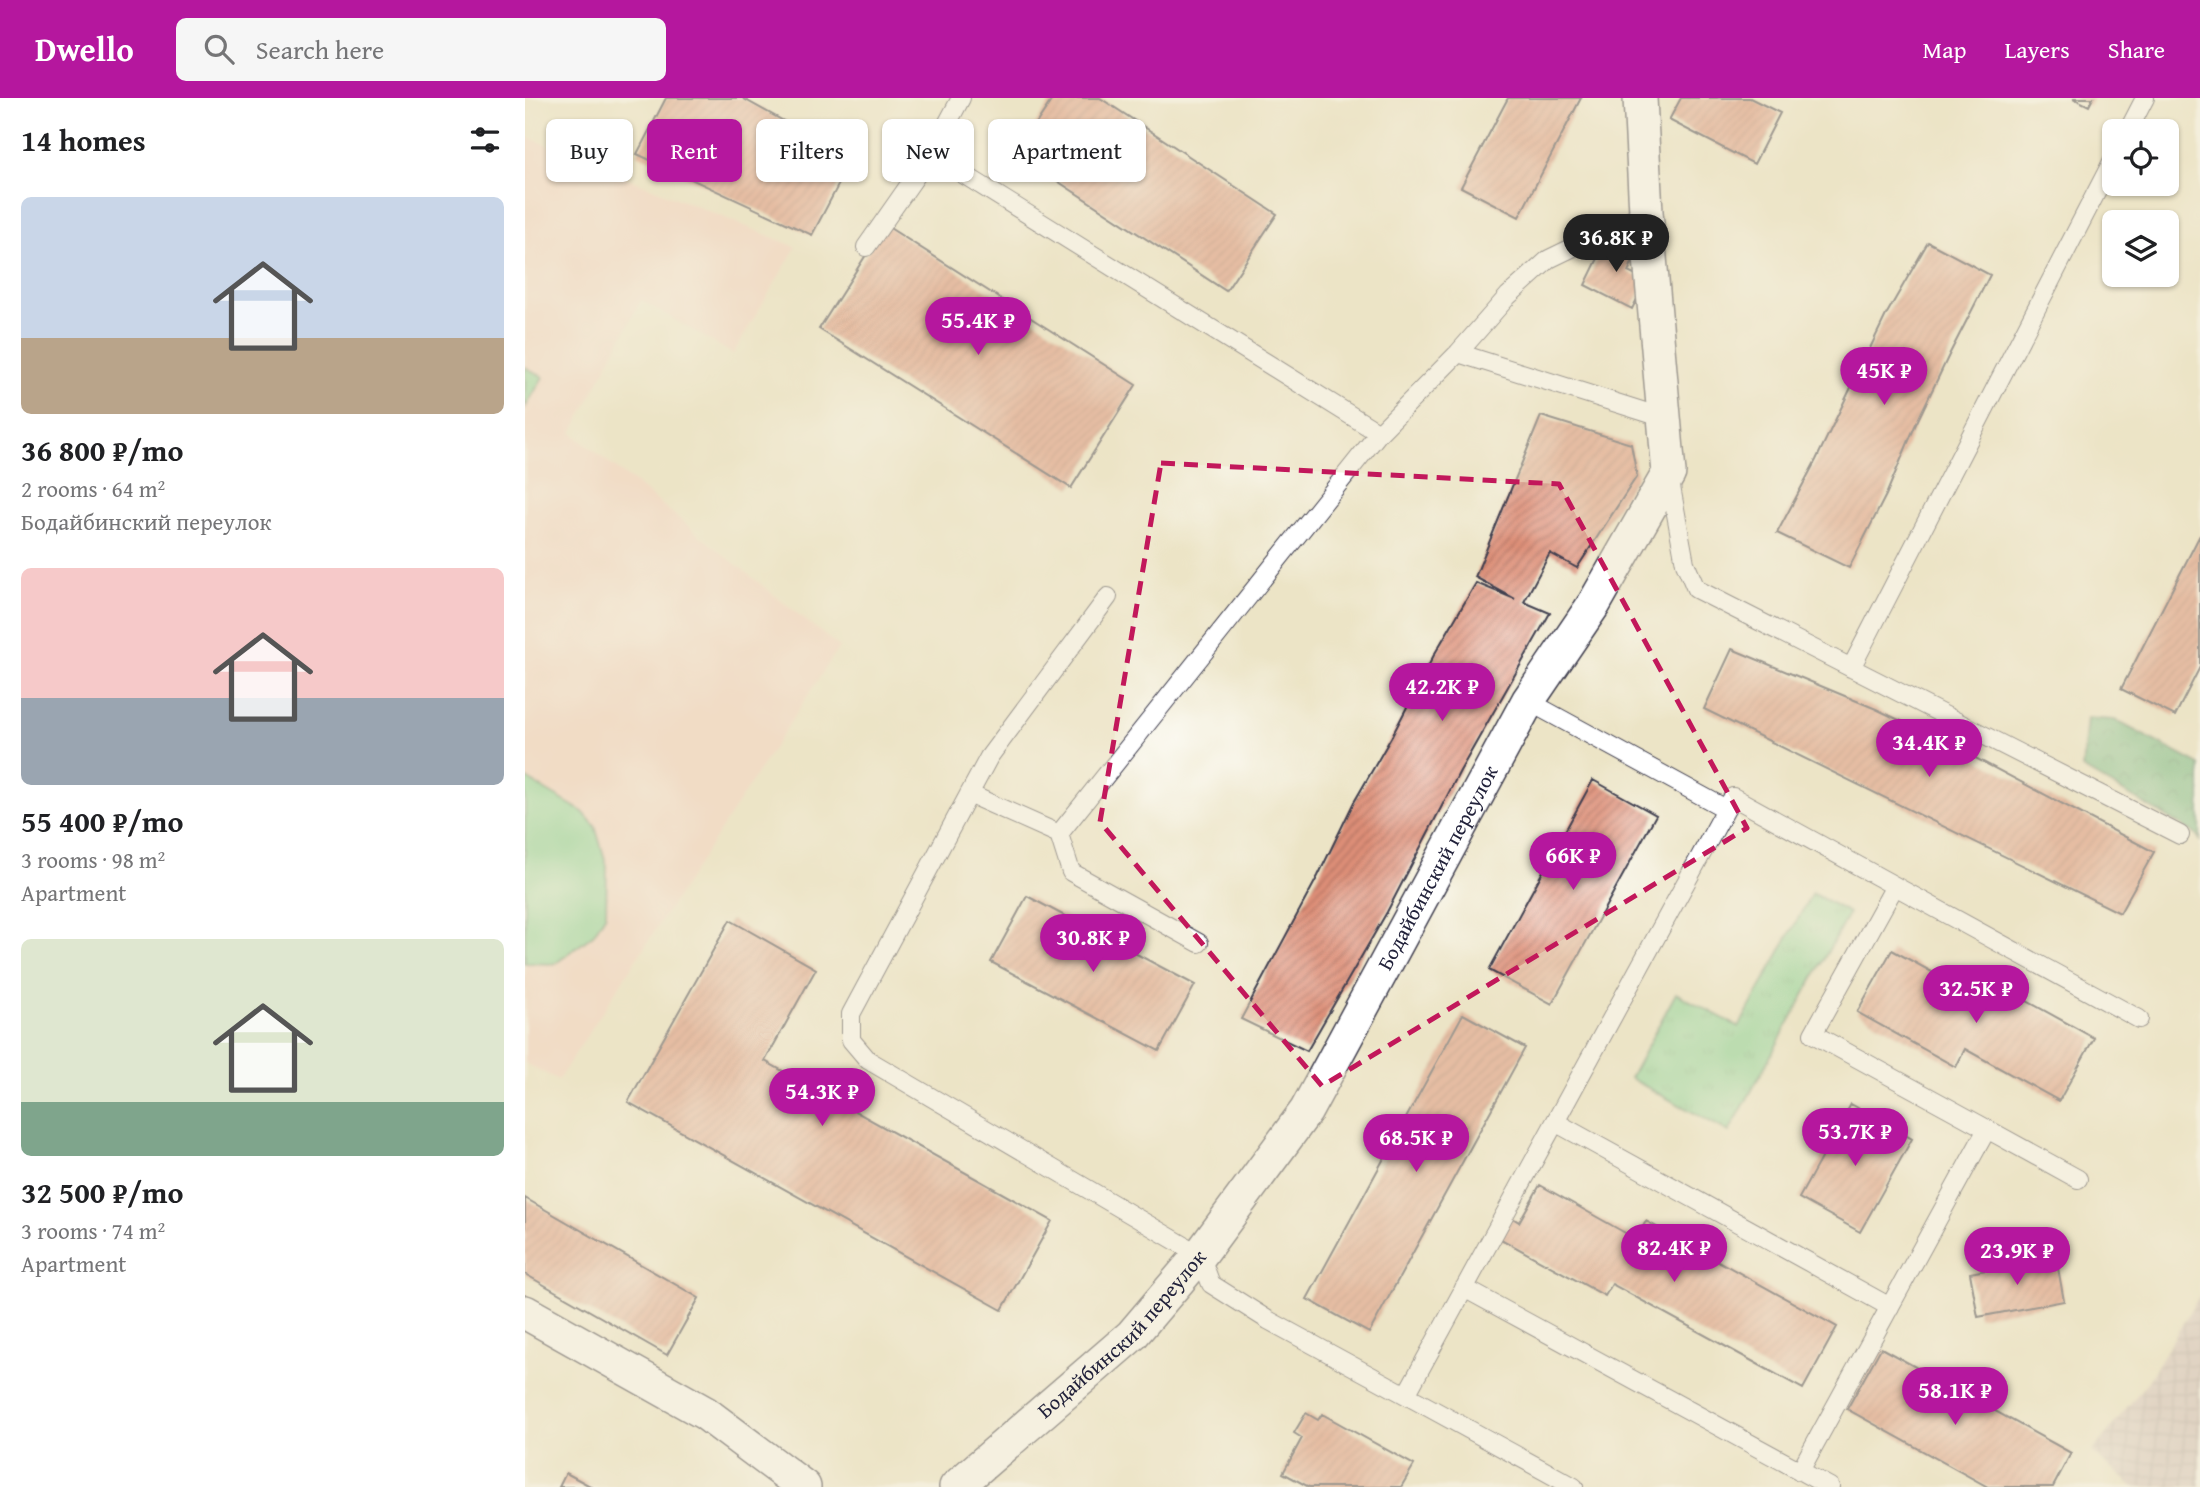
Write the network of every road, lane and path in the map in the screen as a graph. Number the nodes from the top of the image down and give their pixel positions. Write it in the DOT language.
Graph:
graph roads {
  1 [pos="961,98"];
  2 [pos="1640,98"];
  3 [pos="2145,98"];
  4 [pos="950,119"];
  5 [pos="2134,119"];
  6 [pos="974,181"];
  7 [pos="2102,181"];
  8 [pos="911,182"];
  9 [pos="1646,212"];
  10 [pos="866,247"];
  11 [pos="1458,353"];
  12 [pos="1664,418"];
  13 [pos="1379,433"];
  14 [pos="1668,473"];
  15 [pos="1108,597"];
  16 [pos="1851,667"];
  17 [pos="1528,701"];
  18 [pos="969,794"];
  19 [pos="1726,809"];
  20 [pos="1059,834"];
  21 [pos="2180,835"];
  22 [pos="1895,886"];
  23 [pos="1199,943"];
  24 [pos="2139,1019"];
  25 [pos="1555,1122"];
  26 [pos="1987,1129"];
  27 [pos="2078,1179"];
  28 [pos="1200,1255"];
  29 [pos="1464,1288"];
  30 [pos="1890,1307"];
  31 [pos="525,1312"];
  32 [pos="1406,1395"];
  33 [pos="1800,1471"];
  34 [pos="804,1487"];
  35 [pos="956,1487"];
  36 [pos="1574,1487"];
  37 [pos="1830,1487"];
  1 -- 4 [label="lane"];
  2 -- 9 [label="street"];
  3 -- 5 [label="lane"];
  6 -- 13 [label="lane"];
  7 -- 16 [label="lane"];
  8 -- 10 [label="lane"];
  9 -- 11 [label="lane"];
  9 -- 12 [label="street"];
  11 -- 12 [label="lane"];
  11 -- 13 [label="lane"];
  12 -- 14 [label="street"];
  13 -- 20 [label="lane"];
  14 -- 16 [label="lane"];
  14 -- 17 [label="street, Бодайбинский переулок"];
  15 -- 18 [label="lane"];
  16 -- 21 [label="lane"];
  17 -- 19 [label="lane"];
  17 -- 28 [label="street, Бодайбинский переулок"];
  18 -- 20 [label="lane"];
  18 -- 28 [label="lane"];
  19 -- 22 [label="lane"];
  19 -- 25 [label="lane"];
  20 -- 23 [label="lane"];
  22 -- 24 [label="lane"];
  22 -- 26 [label="lane"];
  25 -- 29 [label="lane"];
  25 -- 30 [label="lane"];
  26 -- 27 [label="lane"];
  26 -- 30 [label="lane"];
  28 -- 32 [label="lane"];
  28 -- 35 [label="street, Бодайбинский переулок"];
  29 -- 32 [label="lane"];
  29 -- 33 [label="lane"];
  30 -- 33 [label="lane"];
  31 -- 34 [label="street"];
  32 -- 36 [label="lane"];
  33 -- 37 [label="lane"];
}
